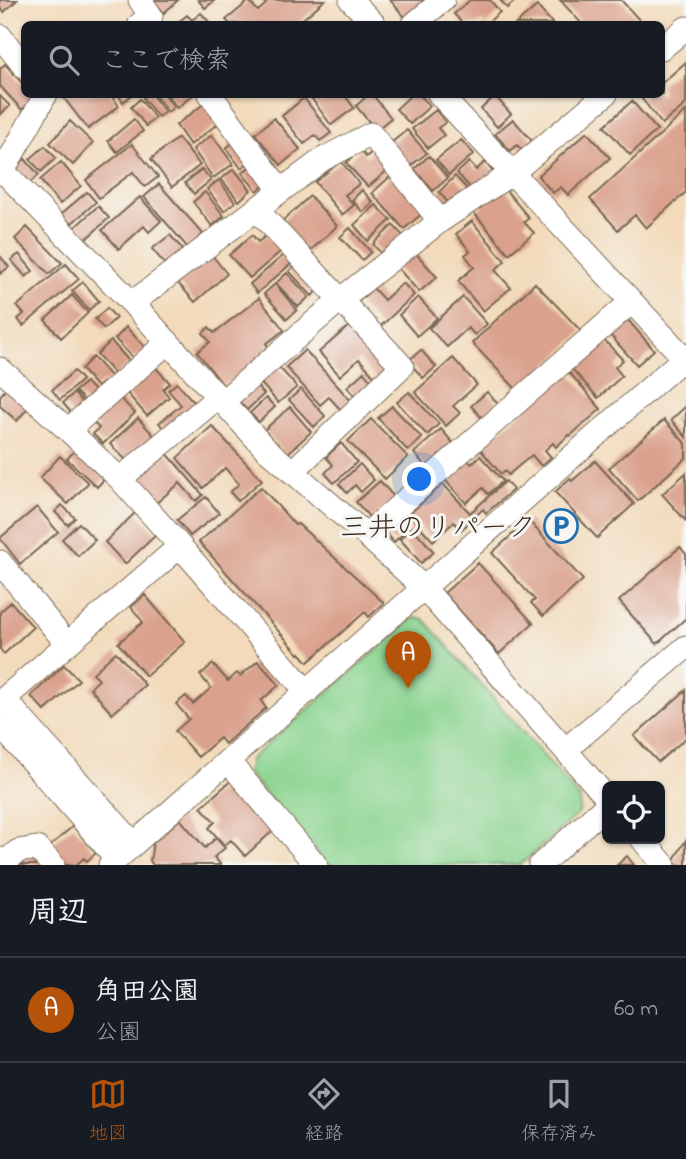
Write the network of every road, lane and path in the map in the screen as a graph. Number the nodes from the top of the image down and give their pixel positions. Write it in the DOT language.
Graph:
graph roads {
  1 [pos="351,0"];
  2 [pos="443,0"];
  3 [pos="371,21"];
  4 [pos="418,21"];
  5 [pos="686,28"];
  6 [pos="0,36"];
  7 [pos="665,46"];
  8 [pos="21,62"];
  9 [pos="44,98"];
  10 [pos="214,98"];
  11 [pos="443,98"];
  12 [pos="601,98"];
  13 [pos="1,172"];
  14 [pos="512,173"];
  15 [pos="281,191"];
  16 [pos="257,210"];
  17 [pos="440,221"];
  18 [pos="341,299"];
  19 [pos="631,302"];
  20 [pos="132,303"];
  21 [pos="168,342"];
  22 [pos="685,357"];
  23 [pos="0,369"];
  24 [pos="220,400"];
  25 [pos="68,430"];
  26 [pos="292,472"];
  27 [pos="120,479"];
  28 [pos="366,534"];
  29 [pos="180,546"];
  30 [pos="0,562"];
  31 [pos="424,588"];
  32 [pos="67,644"];
  33 [pos="686,647"];
  34 [pos="307,692"];
  35 [pos="2,697"];
  36 [pos="0,725"];
  37 [pos="565,750"];
  38 [pos="228,761"];
  39 [pos="602,792"];
  40 [pos="602,809"];
  41 [pos="646,844"];
  42 [pos="124,857"];
  43 [pos="0,859"];
  44 [pos="53,865"];
  45 [pos="316,865"];
  46 [pos="540,865"];
  47 [pos="664,865"];
  1 -- 3 [label="street"];
  2 -- 4 [label="street"];
  5 -- 7 [label="street"];
  6 -- 8 [label="street"];
  9 -- 13 [label="street"];
  10 -- 15 [label="street"];
  11 -- 14 [label="street"];
  12 -- 14 [label="street"];
  13 -- 20 [label="street"];
  14 -- 17 [label="street"];
  14 -- 19 [label="street"];
  15 -- 16 [label="street"];
  15 -- 17 [label="street"];
  16 -- 18 [label="street"];
  16 -- 20 [label="street"];
  17 -- 18 [label="street"];
  18 -- 24 [label="street"];
  18 -- 26 [label="street"];
  19 -- 22 [label="street"];
  19 -- 28 [label="street"];
  20 -- 21 [label="street"];
  21 -- 24 [label="street"];
  21 -- 25 [label="street"];
  22 -- 31 [label="street"];
  23 -- 25 [label="street"];
  24 -- 26 [label="street"];
  24 -- 27 [label="street"];
  25 -- 27 [label="street"];
  26 -- 28 [label="street"];
  27 -- 29 [label="street"];
  28 -- 31 [label="street"];
  29 -- 32 [label="street"];
  29 -- 34 [label="street"];
  30 -- 32 [label="street"];
  31 -- 34 [label="street"];
  31 -- 37 [label="street"];
  32 -- 35 [label="street"];
  33 -- 37 [label="street"];
  34 -- 38 [label="street"];
  35 -- 42 [label="street"];
  36 -- 42 [label="street"];
  37 -- 39 [label="street"];
  38 -- 42 [label="street"];
  38 -- 45 [label="street"];
  40 -- 46 [label="street"];
  41 -- 47 [label="street"];
  43 -- 44 [label="street"];
}
